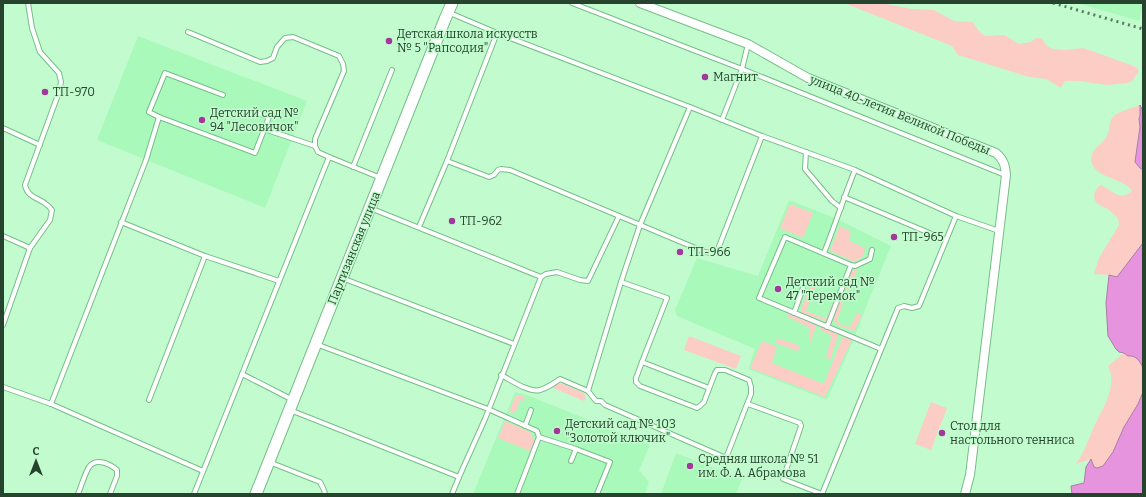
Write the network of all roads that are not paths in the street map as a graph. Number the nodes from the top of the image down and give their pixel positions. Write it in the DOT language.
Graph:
graph roads {
  1 [pos="28,3"];
  2 [pos="572,3"];
  3 [pos="640,3"];
  4 [pos="450,8"];
  5 [pos="188,32"];
  6 [pos="497,33"];
  7 [pos="748,44"];
  8 [pos="742,69"];
  9 [pos="392,70"];
  10 [pos="223,95"];
  11 [pos="690,107"];
  12 [pos="256,112"];
  13 [pos="159,117"];
  14 [pos="722,120"];
  15 [pos="3,128"];
  16 [pos="264,130"];
  17 [pos="762,136"];
  18 [pos="40,145"];
  19 [pos="315,146"];
  20 [pos="806,152"];
  21 [pos="329,157"];
  22 [pos="447,161"];
  23 [pos="353,167"];
  24 [pos="855,170"];
  25 [pos="1006,175"];
  26 [pos="382,178"];
  27 [pos="844,197"];
  28 [pos="370,208"];
  29 [pos="841,208"];
  30 [pos="619,216"];
  31 [pos="956,216"];
  32 [pos="121,222"];
  33 [pos="640,225"];
  34 [pos="419,227"];
  35 [pos="999,231"];
  36 [pos="3,236"];
  37 [pos="946,240"];
  38 [pos="30,248"];
  39 [pos="872,250"];
  40 [pos="824,253"];
  41 [pos="205,256"];
  42 [pos="851,265"];
  43 [pos="541,277"];
  44 [pos="342,278"];
  45 [pos="279,281"];
  46 [pos="621,282"];
  47 [pos="803,288"];
  48 [pos="794,312"];
  49 [pos="3,325"];
  50 [pos="827,327"];
  51 [pos="316,344"];
  52 [pos="514,344"];
  53 [pos="881,349"];
  54 [pos="642,362"];
  55 [pos="242,374"];
  56 [pos="501,376"];
  57 [pos="3,387"];
  58 [pos="709,388"];
  59 [pos="588,391"];
  60 [pos="148,400"];
  61 [pos="51,404"];
  62 [pos="748,404"];
  63 [pos="292,405"];
  64 [pos="488,409"];
  65 [pos="531,410"];
  66 [pos="525,426"];
  67 [pos="539,437"];
  68 [pos="576,449"];
  69 [pos="571,461"];
  70 [pos="269,462"];
  71 [pos="203,471"];
  72 [pos="459,477"];
  73 [pos="78,494"];
  74 [pos="110,494"];
  75 [pos="194,494"];
  76 [pos="256,494"];
  77 [pos="325,494"];
  78 [pos="452,494"];
  79 [pos="517,494"];
  80 [pos="598,494"];
  81 [pos="822,494"];
  82 [pos="965,494"];
  1 -- 18 [label="lane"];
  2 -- 8 [label="lane"];
  3 -- 7 [label="street, улица 40-летия Великой Победы"];
  4 -- 6 [label="lane"];
  4 -- 26 [label="street, Партизанская улица"];
  5 -- 19 [label="lane"];
  6 -- 11 [label="lane"];
  6 -- 22 [label="lane"];
  7 -- 8 [label="lane"];
  7 -- 25 [label="street, улица 40-летия Великой Победы"];
  8 -- 14 [label="lane"];
  8 -- 25 [label="lane"];
  9 -- 23 [label="lane"];
  10 -- 13 [label="lane"];
  11 -- 14 [label="lane"];
  11 -- 33 [label="lane"];
  12 -- 16 [label="lane"];
  13 -- 16 [label="lane"];
  13 -- 32 [label="lane"];
  14 -- 17 [label="lane"];
  15 -- 18 [label="lane"];
  16 -- 19 [label="lane"];
  17 -- 20 [label="lane"];
  17 -- 33 [label="lane"];
  18 -- 38 [label="lane"];
  19 -- 21 [label="lane"];
  20 -- 24 [label="lane"];
  20 -- 29 [label="lane"];
  21 -- 23 [label="lane"];
  21 -- 45 [label="lane"];
  22 -- 30 [label="lane"];
  22 -- 34 [label="lane"];
  23 -- 26 [label="lane"];
  24 -- 27 [label="lane"];
  24 -- 31 [label="lane"];
  25 -- 35 [label="street, улица 40-летия Великой Победы"];
  26 -- 28 [label="street, Партизанская улица"];
  27 -- 29 [label="lane"];
  27 -- 37 [label="lane"];
  28 -- 34 [label="lane"];
  28 -- 44 [label="street, Партизанская улица"];
  29 -- 40 [label="lane"];
  30 -- 33 [label="lane"];
  30 -- 43 [label="lane"];
  31 -- 35 [label="lane"];
  31 -- 37 [label="lane"];
  32 -- 41 [label="lane"];
  32 -- 61 [label="lane"];
  33 -- 46 [label="lane"];
  34 -- 43 [label="lane"];
  35 -- 82 [label="street, улица 40-летия Великой Победы"];
  36 -- 38 [label="lane"];
  37 -- 53 [label="lane"];
  38 -- 49 [label="lane"];
  39 -- 42 [label="lane"];
  40 -- 42 [label="lane"];
  40 -- 48 [label="lane"];
  41 -- 45 [label="lane"];
  41 -- 60 [label="lane"];
  42 -- 50 [label="lane"];
  43 -- 52 [label="lane"];
  44 -- 51 [label="street, Партизанская улица"];
  44 -- 52 [label="lane"];
  45 -- 55 [label="lane"];
  46 -- 54 [label="lane"];
  46 -- 59 [label="lane"];
  47 -- 48 [label="lane"];
  48 -- 50 [label="lane"];
  50 -- 53 [label="lane"];
  51 -- 63 [label="street, Партизанская улица"];
  51 -- 64 [label="lane"];
  52 -- 56 [label="lane"];
  53 -- 81 [label="lane"];
  54 -- 58 [label="lane"];
  54 -- 58 [label="lane"];
  55 -- 63 [label="lane"];
  55 -- 71 [label="lane"];
  56 -- 59 [label="lane"];
  56 -- 64 [label="lane"];
  57 -- 61 [label="lane"];
  58 -- 62 [label="lane"];
  59 -- 62 [label="lane"];
  61 -- 71 [label="lane"];
  62 -- 81 [label="lane"];
  63 -- 70 [label="street, Партизанская улица"];
  63 -- 72 [label="lane"];
  64 -- 66 [label="lane"];
  64 -- 72 [label="lane"];
  65 -- 66 [label="lane"];
  66 -- 67 [label="lane"];
  67 -- 68 [label="lane"];
  67 -- 79 [label="lane"];
  68 -- 69 [label="lane"];
  68 -- 80 [label="lane"];
  70 -- 76 [label="street, Партизанская улица"];
  70 -- 77 [label="lane"];
  71 -- 75 [label="lane"];
  72 -- 78 [label="lane"];
  73 -- 74 [label="lane"];
}
